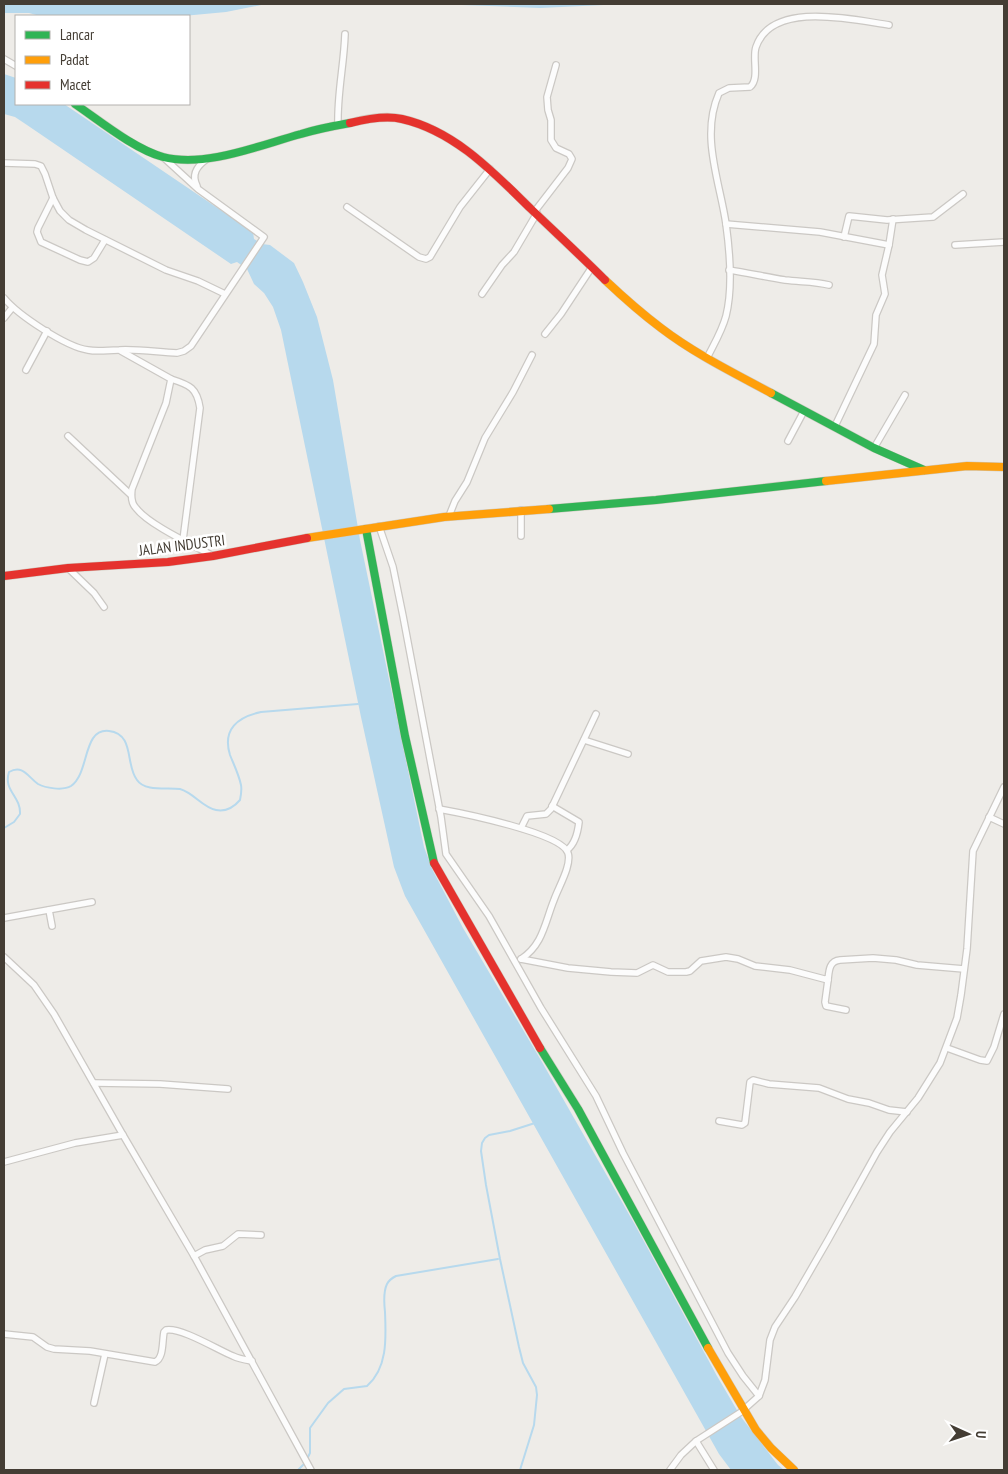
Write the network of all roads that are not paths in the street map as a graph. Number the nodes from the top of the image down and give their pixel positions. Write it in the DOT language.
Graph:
graph roads {
  1 [pos="889,25"];
  2 [pos="345,34"];
  3 [pos="4,59"];
  4 [pos="15,65"];
  5 [pos="556,66"];
  6 [pos="76,105"];
  7 [pos="338,125"];
  8 [pos="163,157"];
  9 [pos="207,159"];
  10 [pos="4,163"];
  11 [pos="490,169"];
  12 [pos="198,189"];
  13 [pos="962,194"];
  14 [pos="53,198"];
  15 [pos="347,207"];
  16 [pos="536,212"];
  17 [pos="893,219"];
  18 [pos="726,224"];
  19 [pos="844,237"];
  20 [pos="105,240"];
  21 [pos="1004,242"];
  22 [pos="889,245"];
  23 [pos="956,246"];
  24 [pos="592,267"];
  25 [pos="729,270"];
  26 [pos="829,285"];
  27 [pos="225,294"];
  28 [pos="482,294"];
  29 [pos="4,298"];
  30 [pos="12,308"];
  31 [pos="4,318"];
  32 [pos="47,331"];
  33 [pos="544,334"];
  34 [pos="119,350"];
  35 [pos="532,355"];
  36 [pos="707,358"];
  37 [pos="26,370"];
  38 [pos="171,380"];
  39 [pos="905,395"];
  40 [pos="804,411"];
  41 [pos="835,426"];
  42 [pos="68,436"];
  43 [pos="788,441"];
  44 [pos="874,448"];
  45 [pos="1004,467"];
  46 [pos="924,470"];
  47 [pos="131,495"];
  48 [pos="521,510"];
  49 [pos="449,516"];
  50 [pos="379,526"];
  51 [pos="364,529"];
  52 [pos="522,536"];
  53 [pos="184,540"];
  54 [pos="213,556"];
  55 [pos="68,568"];
  56 [pos="4,576"];
  57 [pos="104,608"];
  58 [pos="596,714"];
  59 [pos="584,740"];
  60 [pos="628,754"];
  61 [pos="1004,787"];
  62 [pos="552,806"];
  63 [pos="440,808"];
  64 [pos="989,817"];
  65 [pos="1004,824"];
  66 [pos="521,828"];
  67 [pos="567,850"];
  68 [pos="92,902"];
  69 [pos="49,910"];
  70 [pos="4,918"];
  71 [pos="52,926"];
  72 [pos="4,957"];
  73 [pos="521,959"];
  74 [pos="514,960"];
  75 [pos="964,969"];
  76 [pos="828,980"];
  77 [pos="846,1010"];
  78 [pos="1004,1014"];
  79 [pos="947,1048"];
  80 [pos="94,1083"];
  81 [pos="228,1089"];
  82 [pos="907,1112"];
  83 [pos="719,1121"];
  84 [pos="123,1135"];
  85 [pos="4,1162"];
  86 [pos="261,1235"];
  87 [pos="194,1256"];
  88 [pos="4,1334"];
  89 [pos="105,1354"];
  90 [pos="252,1361"];
  91 [pos="759,1396"];
  92 [pos="94,1403"];
  93 [pos="742,1410"];
  94 [pos="696,1440"];
  95 [pos="311,1470"];
  96 [pos="670,1470"];
  97 [pos="714,1470"];
  98 [pos="794,1470"];
  1 -- 18 [label="street"];
  2 -- 7 [label="street"];
  3 -- 4 [label="street"];
  5 -- 16 [label="street"];
  6 -- 8 [label="street"];
  7 -- 9 [label="street"];
  7 -- 11 [label="street"];
  8 -- 9 [label="street"];
  8 -- 12 [label="street"];
  9 -- 12 [label="street"];
  10 -- 14 [label="street"];
  11 -- 15 [label="street"];
  11 -- 16 [label="street"];
  12 -- 27 [label="street"];
  13 -- 17 [label="street"];
  14 -- 20 [label="street"];
  14 -- 20 [label="street"];
  16 -- 24 [label="street"];
  16 -- 28 [label="street"];
  17 -- 19 [label="street"];
  17 -- 22 [label="street"];
  18 -- 19 [label="street"];
  18 -- 25 [label="street"];
  19 -- 22 [label="street"];
  20 -- 27 [label="street"];
  21 -- 23 [label="street"];
  22 -- 41 [label="street"];
  24 -- 33 [label="street"];
  24 -- 36 [label="street"];
  25 -- 26 [label="street"];
  25 -- 36 [label="street"];
  27 -- 34 [label="street"];
  29 -- 30 [label="street"];
  30 -- 31 [label="street"];
  30 -- 32 [label="street"];
  32 -- 34 [label="street"];
  32 -- 37 [label="street"];
  34 -- 38 [label="street"];
  35 -- 49 [label="street"];
  36 -- 40 [label="street"];
  38 -- 47 [label="street"];
  38 -- 53 [label="street"];
  39 -- 44 [label="street"];
  40 -- 41 [label="street"];
  40 -- 43 [label="street"];
  41 -- 44 [label="street"];
  42 -- 47 [label="street"];
  44 -- 46 [label="street"];
  45 -- 46 [label="street, JALAN INDUSTRI"];
  46 -- 48 [label="street, JALAN INDUSTRI"];
  47 -- 53 [label="street"];
  48 -- 49 [label="street, JALAN INDUSTRI"];
  48 -- 52 [label="street"];
  49 -- 50 [label="street, JALAN INDUSTRI"];
  50 -- 51 [label="street, JALAN INDUSTRI"];
  50 -- 63 [label="street"];
  51 -- 54 [label="street, JALAN INDUSTRI"];
  51 -- 93 [label="street"];
  53 -- 54 [label="street"];
  54 -- 55 [label="street, JALAN INDUSTRI"];
  55 -- 56 [label="street, JALAN INDUSTRI"];
  55 -- 57 [label="street"];
  58 -- 59 [label="street"];
  59 -- 60 [label="street"];
  59 -- 62 [label="street"];
  61 -- 64 [label="street"];
  62 -- 66 [label="street"];
  62 -- 67 [label="street"];
  63 -- 66 [label="street"];
  63 -- 74 [label="street"];
  64 -- 65 [label="street"];
  64 -- 75 [label="street"];
  66 -- 67 [label="street"];
  67 -- 73 [label="street"];
  68 -- 69 [label="street"];
  69 -- 70 [label="street"];
  69 -- 71 [label="street"];
  72 -- 80 [label="street"];
  73 -- 74 [label="street"];
  73 -- 76 [label="street"];
  74 -- 91 [label="street"];
  75 -- 76 [label="street"];
  75 -- 79 [label="street"];
  76 -- 77 [label="street"];
  78 -- 79 [label="street"];
  79 -- 82 [label="street"];
  80 -- 81 [label="street"];
  80 -- 84 [label="street"];
  82 -- 83 [label="street"];
  82 -- 91 [label="street"];
  84 -- 85 [label="street"];
  84 -- 87 [label="street"];
  86 -- 87 [label="street"];
  87 -- 90 [label="street"];
  88 -- 89 [label="street"];
  89 -- 90 [label="street"];
  89 -- 92 [label="street"];
  90 -- 95 [label="street"];
  91 -- 93 [label="street"];
  93 -- 94 [label="street"];
  93 -- 98 [label="street"];
  94 -- 96 [label="street"];
  94 -- 97 [label="street"];
}
